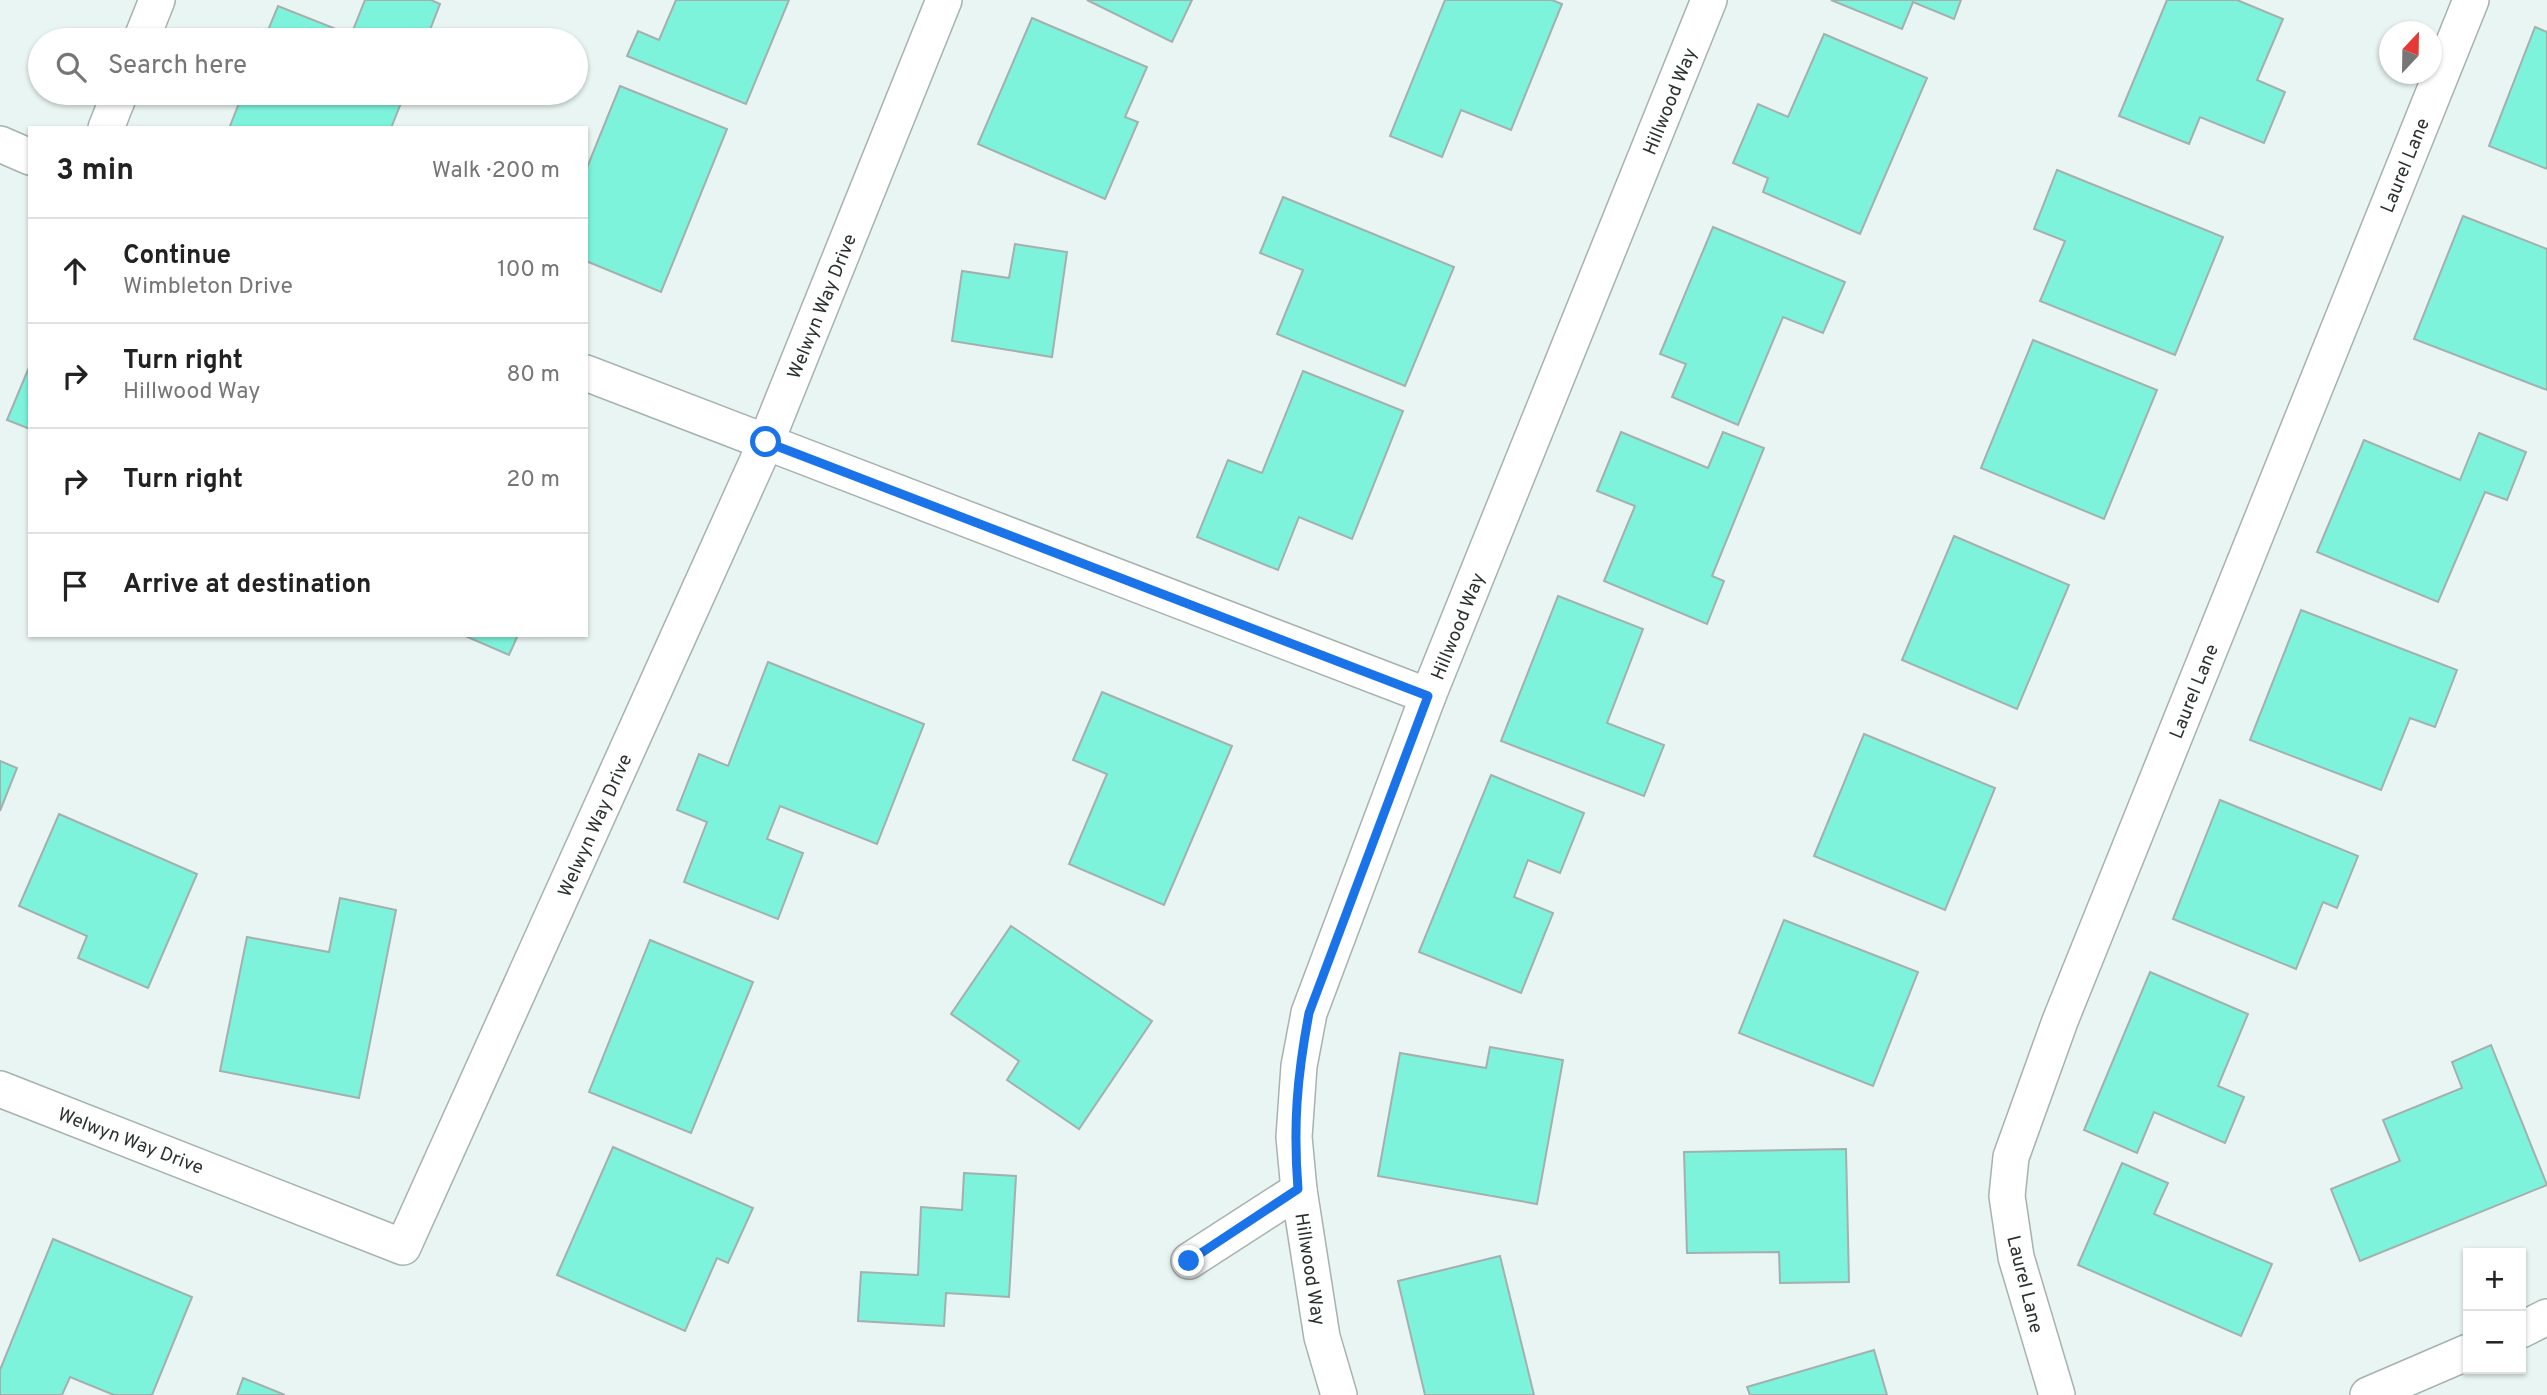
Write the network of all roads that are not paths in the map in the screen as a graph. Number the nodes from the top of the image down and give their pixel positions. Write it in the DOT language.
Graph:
graph roads {
  1 [pos="157,0"];
  2 [pos="944,0"];
  3 [pos="1709,0"];
  4 [pos="2471,0"];
  5 [pos="146,28"];
  6 [pos="115,105"];
  7 [pos="107,126"];
  8 [pos="0,144"];
  9 [pos="28,156"];
  10 [pos="588,374"];
  11 [pos="766,442"];
  12 [pos="1428,696"];
  13 [pos="0,1089"];
  14 [pos="1298,1189"];
  15 [pos="1189,1261"];
  16 [pos="2547,1317"];
  17 [pos="2526,1328"];
  18 [pos="2463,1354"];
  19 [pos="1339,1395"];
  20 [pos="2057,1395"];
  21 [pos="2368,1395"];
  1 -- 5 [label="street"];
  2 -- 11 [label="street, Welwyn Way Drive"];
  3 -- 12 [label="street, Hillwood Way"];
  4 -- 20 [label="street, Laurel Lane"];
  6 -- 7 [label="street"];
  8 -- 9 [label="street"];
  10 -- 11 [label="street"];
  11 -- 12 [label="street"];
  11 -- 13 [label="street, Welwyn Way Drive"];
  12 -- 14 [label="street, Hillwood Way"];
  14 -- 15 [label="street"];
  14 -- 19 [label="street, Hillwood Way"];
  16 -- 17 [label="street"];
  18 -- 21 [label="street"];
}
